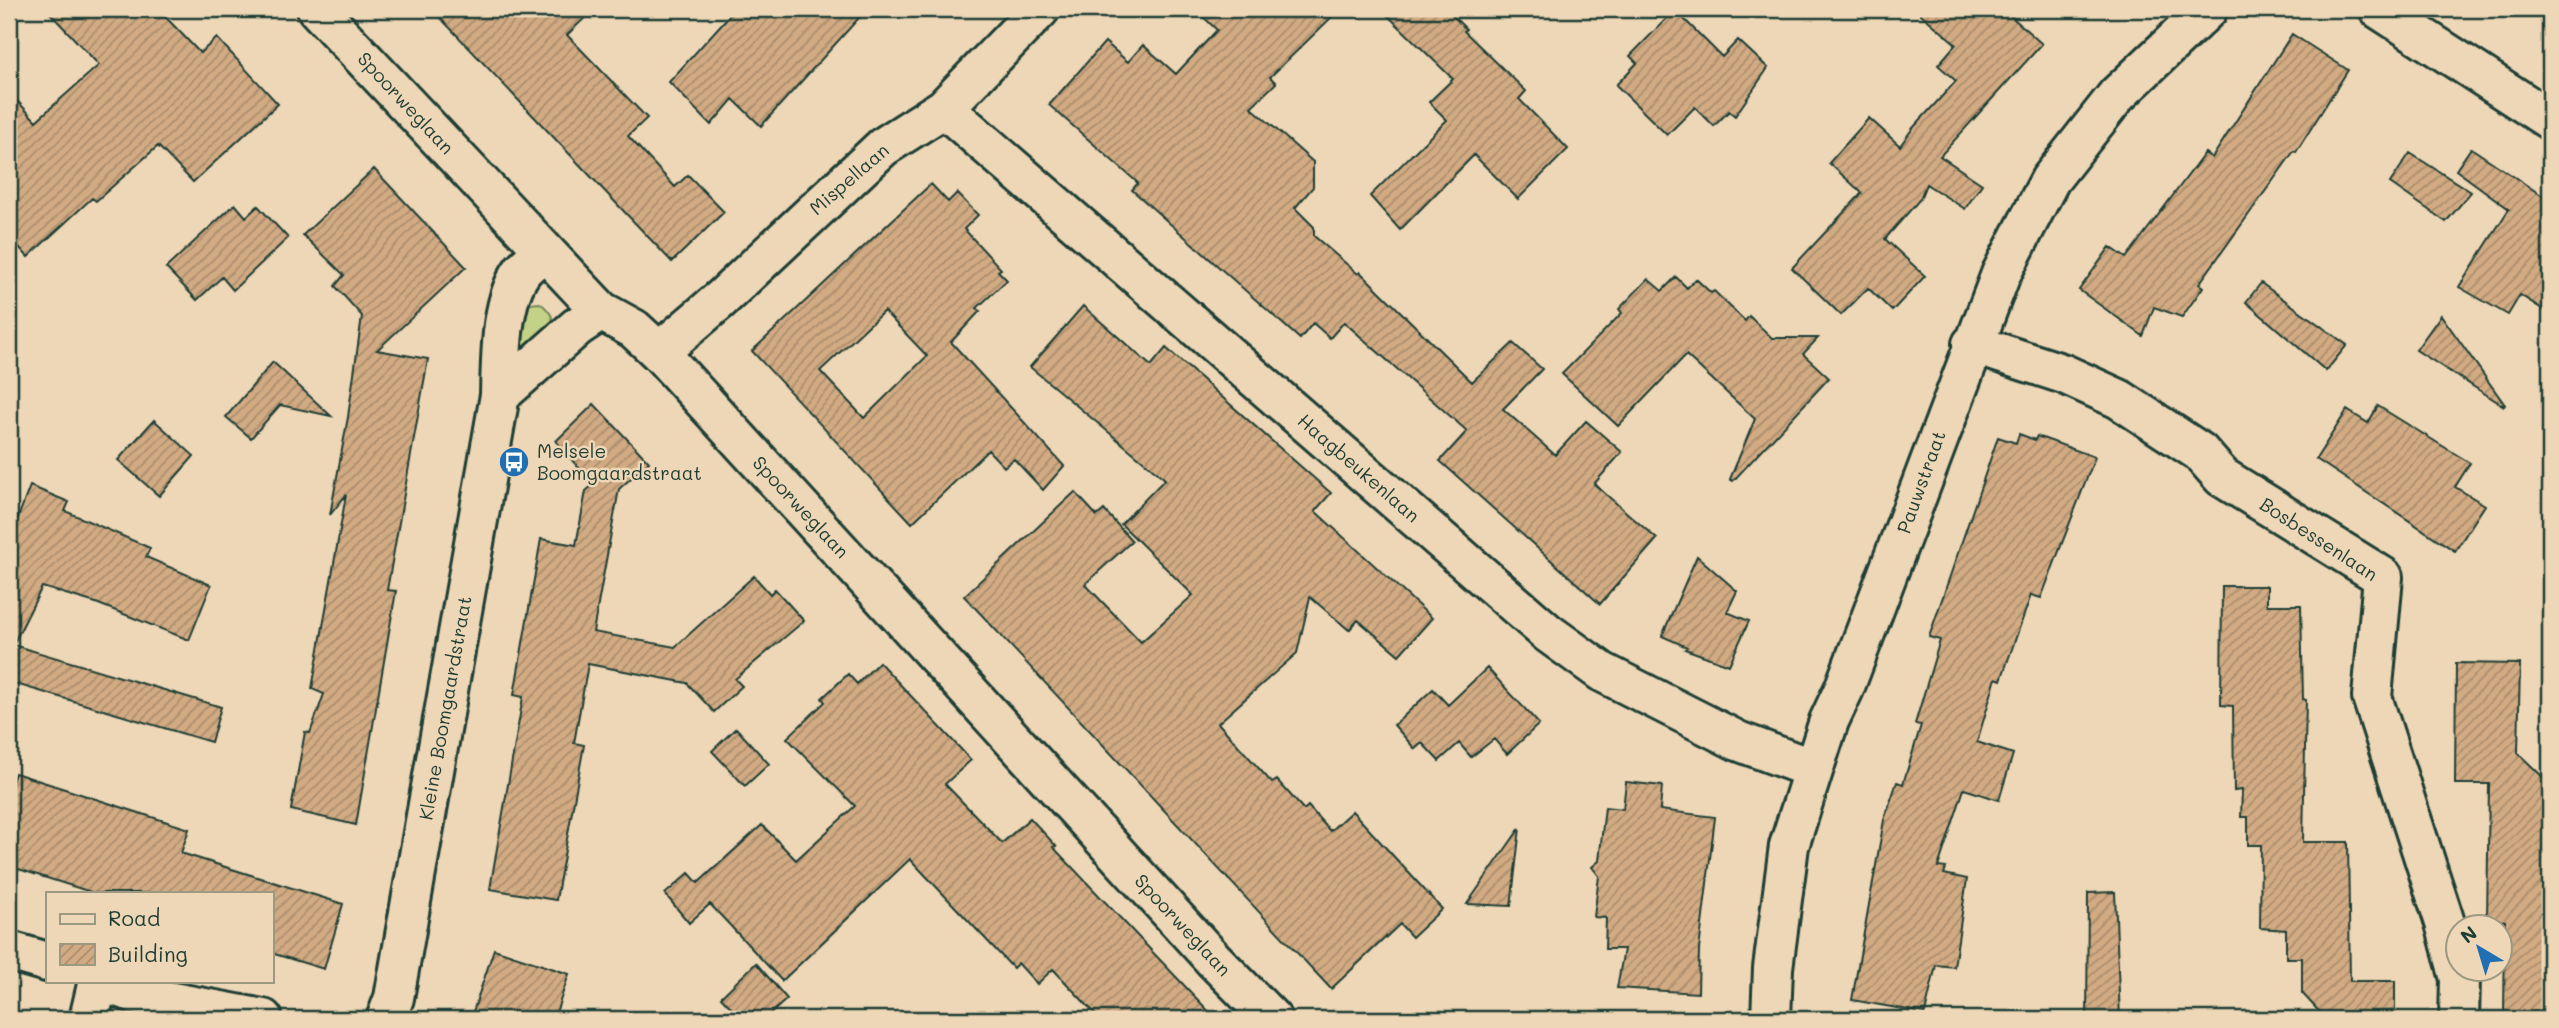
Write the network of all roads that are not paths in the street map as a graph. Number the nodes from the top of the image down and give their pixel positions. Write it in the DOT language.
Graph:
graph roads {
  1 [pos="317,9"];
  2 [pos="1040,9"];
  3 [pos="2208,9"];
  4 [pos="2379,9"];
  5 [pos="944,108"];
  6 [pos="2550,120"];
  7 [pos="544,251"];
  8 [pos="601,311"];
  9 [pos="1972,344"];
  10 [pos="659,352"];
  11 [pos="500,395"];
  12 [pos="1813,769"];
  13 [pos="9,951"];
  14 [pos="46,962"];
  15 [pos="98,982"];
  16 [pos="101,982"];
  17 [pos="89,1019"];
  18 [pos="262,1019"];
  19 [pos="386,1019"];
  20 [pos="1272,1019"];
  21 [pos="1771,1019"];
  22 [pos="2459,1019"];
  1 -- 7 [label="street, Spoorweglaan"];
  2 -- 5 [label="street, Mispellaan"];
  3 -- 9 [label="street, Pauwstraat"];
  4 -- 6 [label="street"];
  5 -- 10 [label="street, Mispellaan"];
  5 -- 12 [label="street, Haagbeukenlaan"];
  7 -- 8 [label="street, Spoorweglaan"];
  7 -- 11 [label="street, Kleine Boomgaardstraat"];
  8 -- 10 [label="street, Spoorweglaan"];
  8 -- 11 [label="street"];
  9 -- 12 [label="street, Pauwstraat"];
  9 -- 22 [label="street, Bosbessenlaan"];
  10 -- 20 [label="street, Spoorweglaan"];
  11 -- 19 [label="street, Kleine Boomgaardstraat"];
  12 -- 21 [label="street, Pauwstraat"];
  13 -- 14 [label="street"];
  15 -- 17 [label="street"];
  16 -- 18 [label="street"];
}
